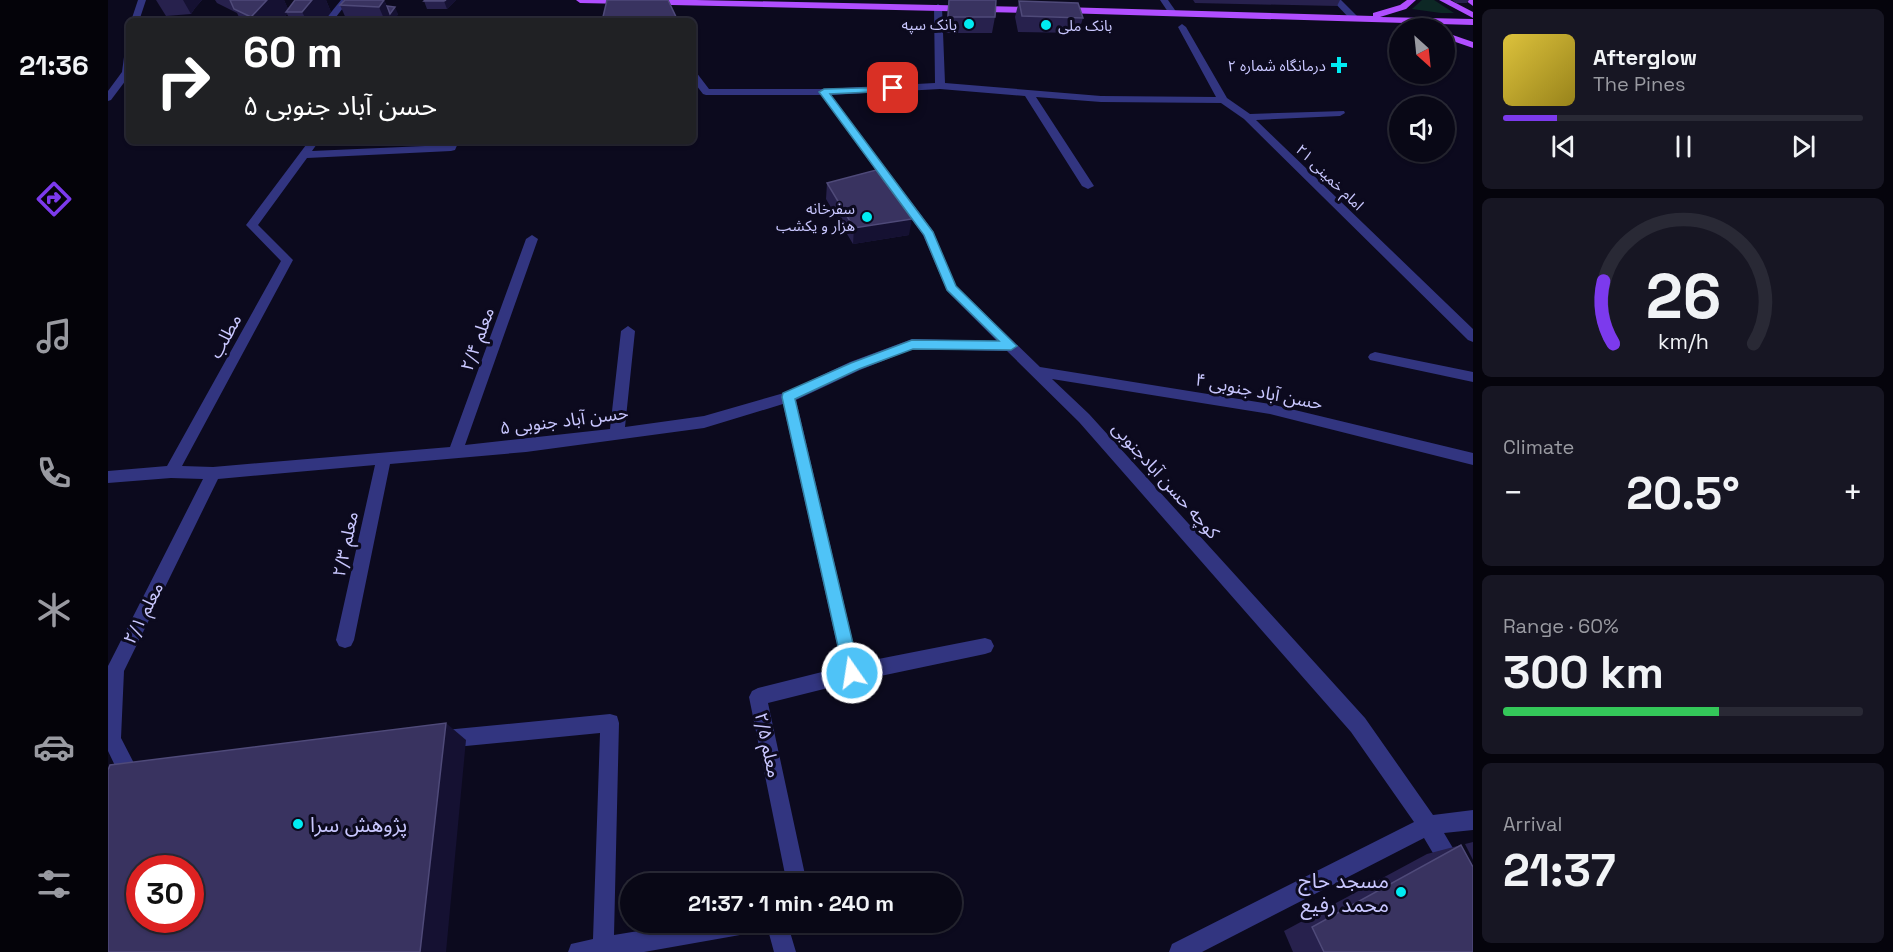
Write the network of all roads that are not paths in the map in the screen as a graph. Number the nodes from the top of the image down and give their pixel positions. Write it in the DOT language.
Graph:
graph roads {
  1 [pos="142,0"];
  2 [pos="345,0"];
  3 [pos="580,0"];
  4 [pos="587,0"];
  5 [pos="1164,0"];
  6 [pos="1336,0"];
  7 [pos="1412,0"];
  8 [pos="1443,0"];
  9 [pos="669,2"];
  10 [pos="815,2"];
  11 [pos="938,7"];
  12 [pos="1044,10"];
  13 [pos="1056,10"];
  14 [pos="672,12"];
  15 [pos="1173,14"];
  16 [pos="1473,15"];
  17 [pos="136,18"];
  18 [pos="330,18"];
  19 [pos="1355,19"];
  20 [pos="1473,22"];
  21 [pos="1389,24"];
  22 [pos="1182,27"];
  23 [pos="1455,39"];
  24 [pos="1473,45"];
  25 [pos="126,73"];
  26 [pos="696,78"];
  27 [pos="940,87"];
  28 [pos="824,92"];
  29 [pos="1029,94"];
  30 [pos="108,98"];
  31 [pos="1223,100"];
  32 [pos="1340,113"];
  33 [pos="1248,117"];
  34 [pos="312,144"];
  35 [pos="453,144"];
  36 [pos="304,155"];
  37 [pos="1088,186"];
  38 [pos="532,239"];
  39 [pos="628,331"];
  40 [pos="1473,337"];
  41 [pos="1011,346"];
  42 [pos="1375,357"];
  43 [pos="1036,371"];
  44 [pos="1473,377"];
  45 [pos="788,397"];
  46 [pos="617,434"];
  47 [pos="456,452"];
  48 [pos="384,457"];
  49 [pos="1473,459"];
  50 [pos="171,472"];
  51 [pos="213,473"];
  52 [pos="108,477"];
  53 [pos="345,640"];
  54 [pos="985,646"];
  55 [pos="852,673"];
  56 [pos="422,742"];
  57 [pos="152,769"];
  58 [pos="128,771"];
  59 [pos="124,801"];
  60 [pos="1473,820"];
  61 [pos="1422,828"];
  62 [pos="795,873"];
  63 [pos="1473,902"];
  64 [pos="695,933"];
  65 [pos="779,933"];
  66 [pos="603,948"];
  67 [pos="579,952"];
  68 [pos="785,952"];
  69 [pos="1180,952"];
  1 -- 17 [label="street"];
  2 -- 18 [label="street"];
  3 -- 4 [label="main road"];
  4 -- 9 [label="main road"];
  5 -- 15 [label="street"];
  6 -- 19 [label="street"];
  7 -- 19 [label="main road"];
  8 -- 16 [label="main road"];
  9 -- 10 [label="main road"];
  9 -- 14 [label="street"];
  10 -- 11 [label="main road"];
  11 -- 12 [label="main road"];
  11 -- 27 [label="street"];
  13 -- 15 [label="main road"];
  15 -- 19 [label="main road"];
  19 -- 20 [label="main road"];
  19 -- 21 [label="main road"];
  22 -- 31 [label="street, امام خمینی ۲۱"];
  23 -- 24 [label="main road"];
  25 -- 30 [label="street"];
  26 -- 28 [label="street"];
  27 -- 28 [label="street"];
  27 -- 29 [label="street"];
  28 -- 41 [label="street, کوچه حسن آبادجنوبی"];
  29 -- 31 [label="street"];
  29 -- 37 [label="street"];
  31 -- 33 [label="street, امام خمینی ۲۱"];
  32 -- 33 [label="street"];
  33 -- 40 [label="street, امام خمینی ۲۱"];
  34 -- 36 [label="street"];
  35 -- 36 [label="street"];
  36 -- 50 [label="street, مطلب"];
  38 -- 47 [label="street, معلم ۲/۴"];
  39 -- 46 [label="street"];
  41 -- 43 [label="street, کوچه حسن آبادجنوبی"];
  41 -- 45 [label="street, حسن آباد جنوبی ۵"];
  42 -- 44 [label="street"];
  43 -- 49 [label="street, حسن آباد جنوبی ۴"];
  43 -- 61 [label="street, کوچه حسن آبادجنوبی"];
  45 -- 46 [label="street, حسن آباد جنوبی ۵"];
  45 -- 55 [label="street"];
  46 -- 47 [label="street, حسن آباد جنوبی ۵"];
  47 -- 48 [label="street, حسن آباد جنوبی ۵"];
  48 -- 51 [label="street, حسن آباد جنوبی ۵"];
  48 -- 53 [label="street, معلم ۲/۳"];
  50 -- 51 [label="street, حسن آباد جنوبی ۵"];
  50 -- 52 [label="street, حسن آباد جنوبی ۵"];
  51 -- 58 [label="street, معلم ۲/۱"];
  54 -- 55 [label="street"];
  55 -- 62 [label="street, معلم ۲/۵"];
  56 -- 66 [label="street"];
  57 -- 58 [label="street"];
  58 -- 59 [label="street"];
  60 -- 61 [label="street"];
  61 -- 63 [label="street, کوچه حسن آبادجنوبی"];
  61 -- 69 [label="street"];
  64 -- 66 [label="street"];
  65 -- 68 [label="street"];
  66 -- 67 [label="street"];
}
